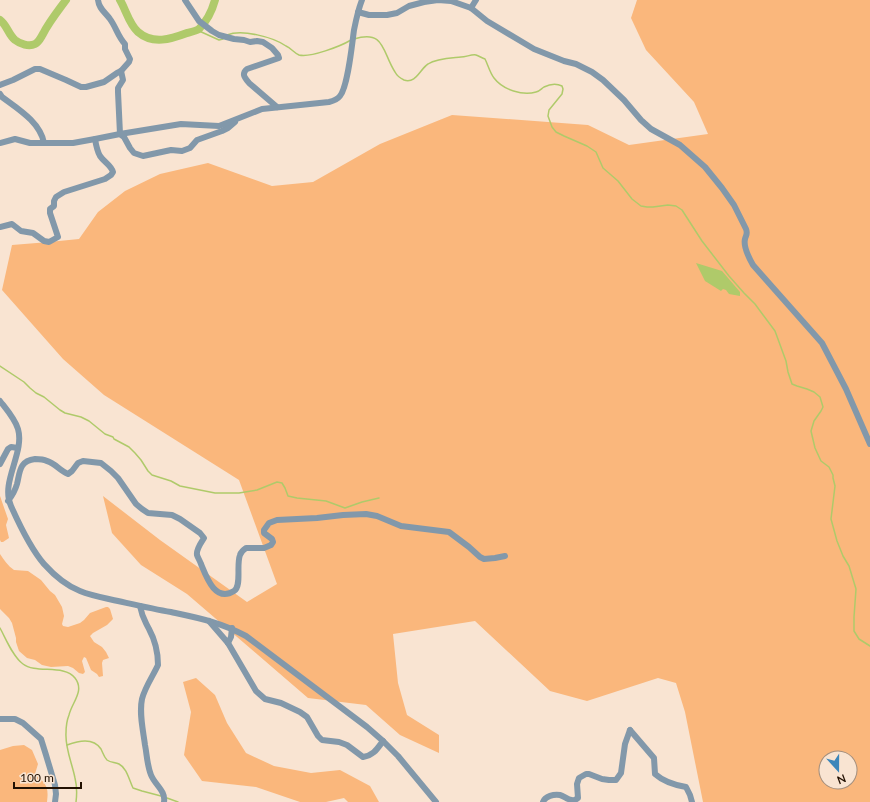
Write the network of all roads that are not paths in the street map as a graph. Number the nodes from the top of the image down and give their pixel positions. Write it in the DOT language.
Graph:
graph roads {
  1 [pos="98,0"];
  2 [pos="185,0"];
  3 [pos="362,0"];
  4 [pos="476,0"];
  5 [pos="472,8"];
  6 [pos="358,12"];
  7 [pos="121,71"];
  8 [pos="0,85"];
  9 [pos="0,94"];
  10 [pos="277,107"];
  11 [pos="239,118"];
  12 [pos="120,134"];
  13 [pos="95,139"];
  14 [pos="44,143"];
  15 [pos="0,144"];
  16 [pos="0,227"];
  17 [pos="0,401"];
  18 [pos="870,444"];
  19 [pos="18,448"];
  20 [pos="0,464"];
  21 [pos="8,501"];
  22 [pos="505,556"];
  23 [pos="140,606"];
  24 [pos="208,620"];
  25 [pos="232,628"];
  26 [pos="228,643"];
  27 [pos="0,718"];
  28 [pos="383,741"];
  29 [pos="55,802"];
  30 [pos="164,802"];
  31 [pos="436,802"];
  32 [pos="543,802"];
  33 [pos="692,802"];
  1 -- 7 [label="street"];
  2 -- 10 [label="street"];
  3 -- 6 [label="street"];
  4 -- 5 [label="street"];
  5 -- 6 [label="street"];
  5 -- 18 [label="street"];
  6 -- 10 [label="street"];
  7 -- 8 [label="street"];
  7 -- 12 [label="street"];
  9 -- 14 [label="street"];
  10 -- 11 [label="street"];
  11 -- 12 [label="street"];
  11 -- 12 [label="street"];
  12 -- 13 [label="street"];
  13 -- 14 [label="street"];
  13 -- 16 [label="street"];
  14 -- 15 [label="street"];
  17 -- 19 [label="street"];
  19 -- 20 [label="street"];
  19 -- 21 [label="street"];
  21 -- 22 [label="street"];
  21 -- 23 [label="street"];
  23 -- 24 [label="street"];
  23 -- 30 [label="street"];
  24 -- 25 [label="street"];
  24 -- 26 [label="street"];
  25 -- 26 [label="street"];
  25 -- 28 [label="street"];
  26 -- 28 [label="street"];
  27 -- 29 [label="street"];
  28 -- 31 [label="street"];
  32 -- 33 [label="street"];
}
